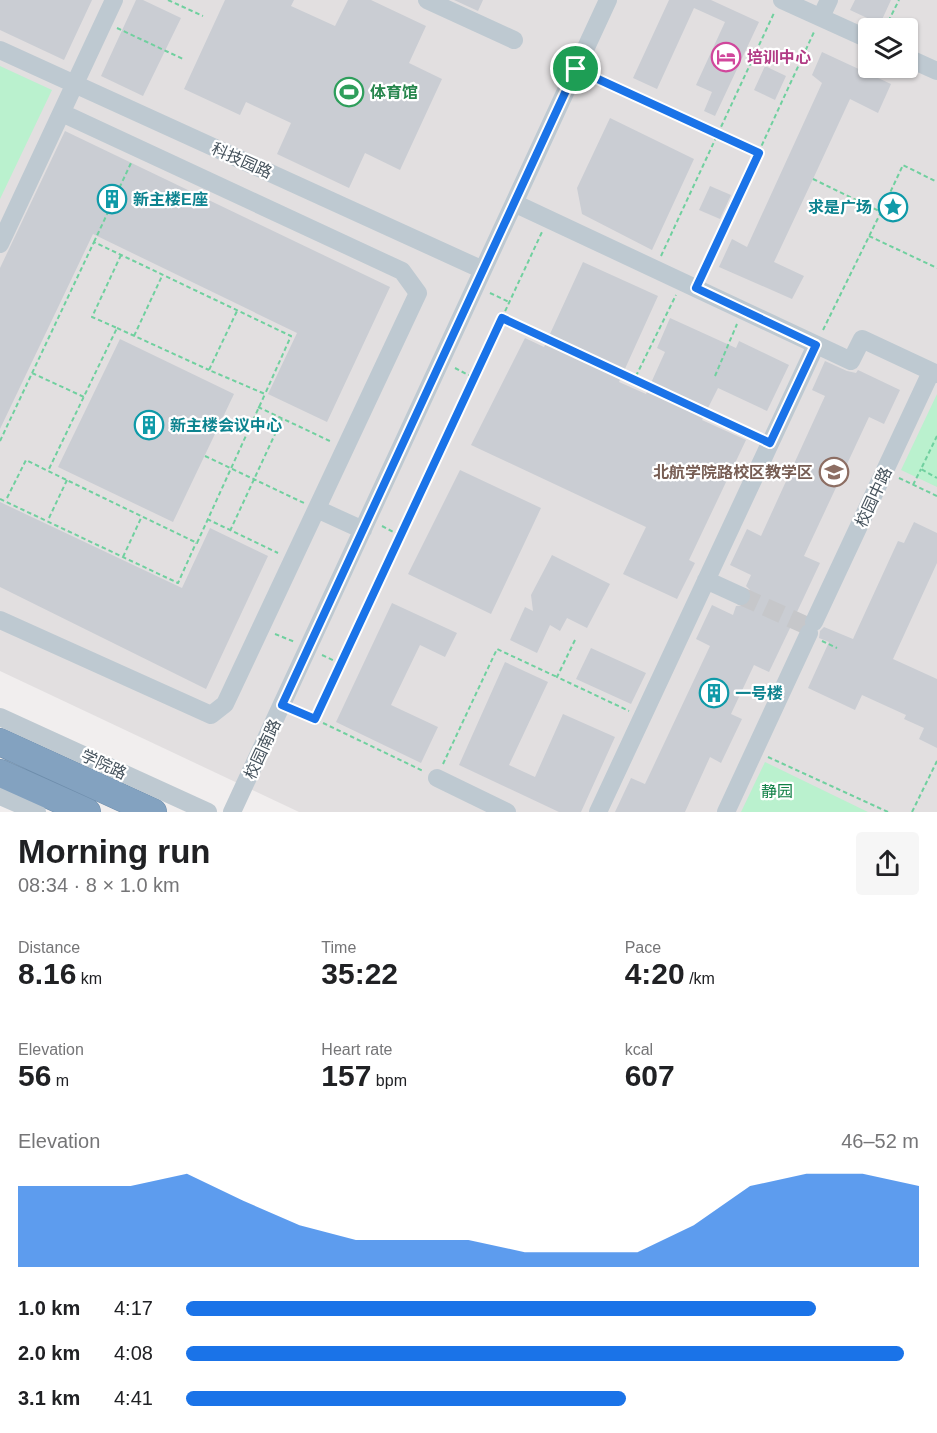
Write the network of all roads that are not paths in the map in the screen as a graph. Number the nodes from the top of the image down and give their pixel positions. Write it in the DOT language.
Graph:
graph roads {
  1 [pos="114,0"];
  2 [pos="427,0"];
  3 [pos="608,0"];
  4 [pos="829,0"];
  5 [pos="779,4"];
  6 [pos="821,17"];
  7 [pos="858,34"];
  8 [pos="514,40"];
  9 [pos="0,50"];
  10 [pos="918,62"];
  11 [pos="937,71"];
  12 [pos="75,84"];
  13 [pos="62,113"];
  14 [pos="514,203"];
  15 [pos="0,244"];
  16 [pos="483,270"];
  17 [pos="816,345"];
  18 [pos="934,373"];
  19 [pos="311,506"];
  20 [pos="365,524"];
  21 [pos="706,580"];
  22 [pos="741,596"];
  23 [pos="0,620"];
  24 [pos="0,717"];
  25 [pos="0,742"];
  26 [pos="436,778"];
  27 [pos="12,792"];
  28 [pos="87,812"];
  29 [pos="153,812"];
  30 [pos="208,812"];
  31 [pos="232,812"];
  32 [pos="507,812"];
  33 [pos="598,812"];
  34 [pos="726,812"];
  1 -- 12 [label="street"];
  2 -- 8 [label="street"];
  3 -- 14 [label="street, 校园南路"];
  4 -- 6 [label="street"];
  5 -- 6 [label="street"];
  6 -- 7 [label="street"];
  9 -- 12 [label="street, 科技园路"];
  10 -- 11 [label="street"];
  12 -- 13 [label="street"];
  12 -- 16 [label="street, 科技园路"];
  13 -- 15 [label="street"];
  13 -- 19 [label="street"];
  14 -- 16 [label="street, 校园南路"];
  14 -- 17 [label="street"];
  16 -- 20 [label="street, 校园南路"];
  17 -- 18 [label="street"];
  17 -- 21 [label="street"];
  18 -- 34 [label="street, 校园中路"];
  19 -- 20 [label="street"];
  19 -- 23 [label="street"];
  20 -- 31 [label="street, 校园南路"];
  21 -- 22 [label="street"];
  21 -- 33 [label="street"];
  24 -- 30 [label="street, 学院路"];
  25 -- 29 [label="highway, 学院路"];
  26 -- 32 [label="street"];
  27 -- 28 [label="highway"];
}
